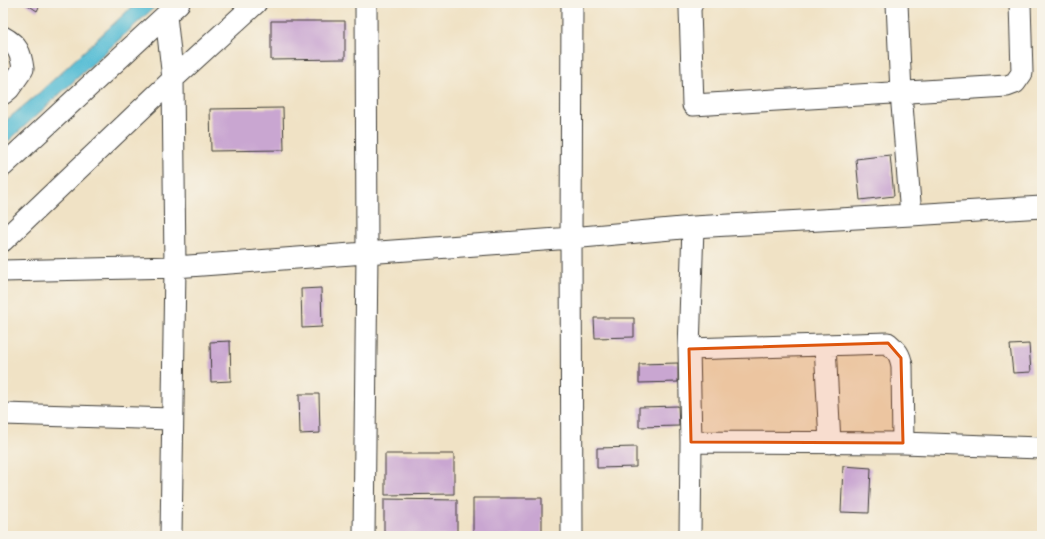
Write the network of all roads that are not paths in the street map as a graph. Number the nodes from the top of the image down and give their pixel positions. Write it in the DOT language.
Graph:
graph roads {
  1 [pos="256,3"];
  2 [pos="366,3"];
  3 [pos="572,3"];
  4 [pos="692,3"];
  5 [pos="898,3"];
  6 [pos="1020,3"];
  7 [pos="172,10"];
  8 [pos="3,37"];
  9 [pos="172,79"];
  10 [pos="901,93"];
  11 [pos="3,94"];
  12 [pos="3,166"];
  13 [pos="1042,207"];
  14 [pos="911,215"];
  15 [pos="693,227"];
  16 [pos="571,238"];
  17 [pos="3,241"];
  18 [pos="367,254"];
  19 [pos="175,267"];
  20 [pos="3,271"];
  21 [pos="825,345"];
  22 [pos="689,349"];
  23 [pos="3,414"];
  24 [pos="172,419"];
  25 [pos="691,442"];
  26 [pos="830,443"];
  27 [pos="903,443"];
  28 [pos="1042,448"];
  29 [pos="171,536"];
  30 [pos="364,536"];
  31 [pos="572,536"];
  32 [pos="690,536"];
  1 -- 9 [label="street"];
  2 -- 18 [label="street"];
  3 -- 16 [label="street"];
  4 -- 10 [label="street"];
  5 -- 10 [label="street"];
  6 -- 10 [label="street"];
  7 -- 9 [label="street"];
  7 -- 12 [label="street"];
  8 -- 11 [label="street"];
  9 -- 17 [label="street"];
  9 -- 19 [label="street"];
  10 -- 14 [label="street"];
  13 -- 14 [label="street"];
  14 -- 15 [label="street"];
  15 -- 16 [label="street"];
  15 -- 22 [label="street"];
  16 -- 18 [label="street"];
  16 -- 31 [label="street"];
  18 -- 19 [label="street"];
  18 -- 30 [label="street"];
  19 -- 20 [label="street"];
  19 -- 24 [label="street"];
  21 -- 22 [label="street"];
  21 -- 26 [label="street"];
  21 -- 27 [label="street"];
  22 -- 25 [label="street"];
  23 -- 24 [label="street"];
  24 -- 29 [label="street"];
  25 -- 26 [label="street"];
  25 -- 32 [label="street"];
  26 -- 27 [label="street"];
  27 -- 28 [label="street"];
}
